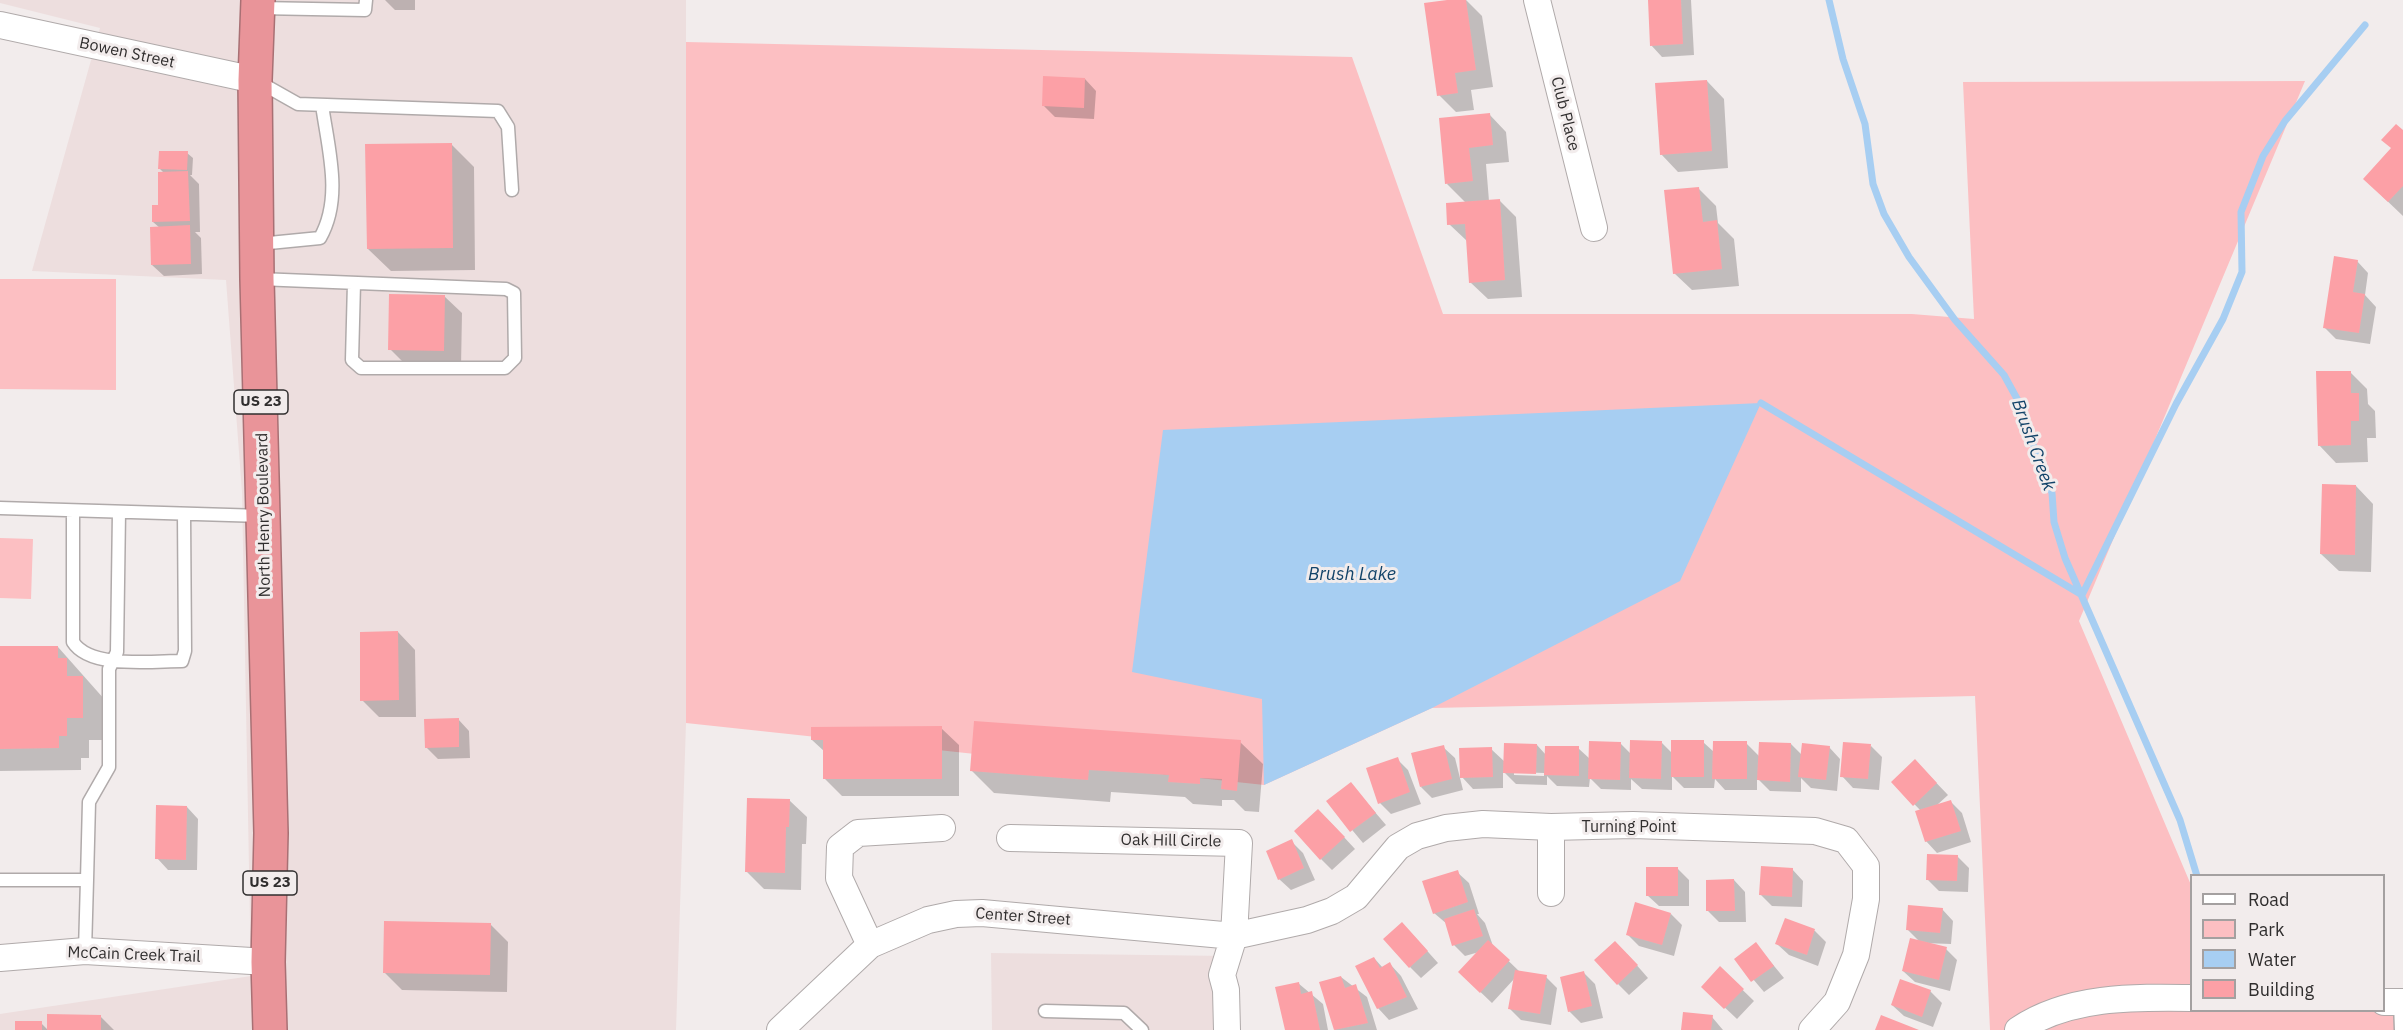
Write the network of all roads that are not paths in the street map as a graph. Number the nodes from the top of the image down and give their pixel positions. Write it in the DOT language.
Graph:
graph roads {
  1 [pos="366,0"];
  2 [pos="1537,0"];
  3 [pos="258,4"];
  4 [pos="0,25"];
  5 [pos="255,80"];
  6 [pos="322,105"];
  7 [pos="512,190"];
  8 [pos="1594,228"];
  9 [pos="258,244"];
  10 [pos="258,279"];
  11 [pos="354,283"];
  12 [pos="0,508"];
  13 [pos="73,511"];
  14 [pos="119,512"];
  15 [pos="184,514"];
  16 [pos="264,516"];
  17 [pos="112,661"];
  18 [pos="942,828"];
  19 [pos="1551,828"];
  20 [pos="1010,838"];
  21 [pos="0,880"];
  22 [pos="87,880"];
  23 [pos="1551,893"];
  24 [pos="1234,936"];
  25 [pos="870,945"];
  26 [pos="85,951"];
  27 [pos="0,958"];
  28 [pos="268,962"];
  29 [pos="2190,998"];
  30 [pos="2395,1002"];
  31 [pos="1045,1011"];
  32 [pos="270,1030"];
  33 [pos="780,1030"];
  34 [pos="1142,1030"];
  35 [pos="1227,1030"];
  36 [pos="1812,1030"];
  37 [pos="2018,1030"];
  38 [pos="2401,1030"];
  1 -- 3 [label="lane"];
  2 -- 8 [label="street, Club Place"];
  3 -- 5 [label="highway, North Henry Boulevard / US 23"];
  4 -- 5 [label="street, Bowen Street"];
  5 -- 6 [label="lane"];
  5 -- 9 [label="highway, North Henry Boulevard / US 23"];
  6 -- 7 [label="lane"];
  6 -- 9 [label="lane"];
  9 -- 10 [label="highway, North Henry Boulevard / US 23"];
  10 -- 11 [label="lane"];
  10 -- 16 [label="highway, North Henry Boulevard / US 23"];
  11 -- 11 [label="lane"];
  12 -- 13 [label="lane"];
  13 -- 14 [label="lane"];
  13 -- 17 [label="lane"];
  14 -- 15 [label="lane"];
  14 -- 17 [label="lane"];
  15 -- 16 [label="lane"];
  15 -- 17 [label="lane"];
  16 -- 28 [label="highway, North Henry Boulevard / US 23"];
  17 -- 22 [label="lane"];
  18 -- 25 [label="street"];
  19 -- 23 [label="street"];
  19 -- 24 [label="street, Turning Point"];
  19 -- 36 [label="street, Turning Point"];
  20 -- 24 [label="street, Oak Hill Circle"];
  21 -- 22 [label="lane"];
  22 -- 26 [label="lane"];
  24 -- 25 [label="street, Center Street"];
  24 -- 35 [label="street"];
  25 -- 33 [label="street, Center Street"];
  26 -- 27 [label="street, McCain Creek Trail"];
  26 -- 28 [label="street, McCain Creek Trail"];
  28 -- 32 [label="highway, North Henry Boulevard / US 23"];
  29 -- 37 [label="street"];
  30 -- 38 [label="lane"];
  31 -- 34 [label="lane"];
}
